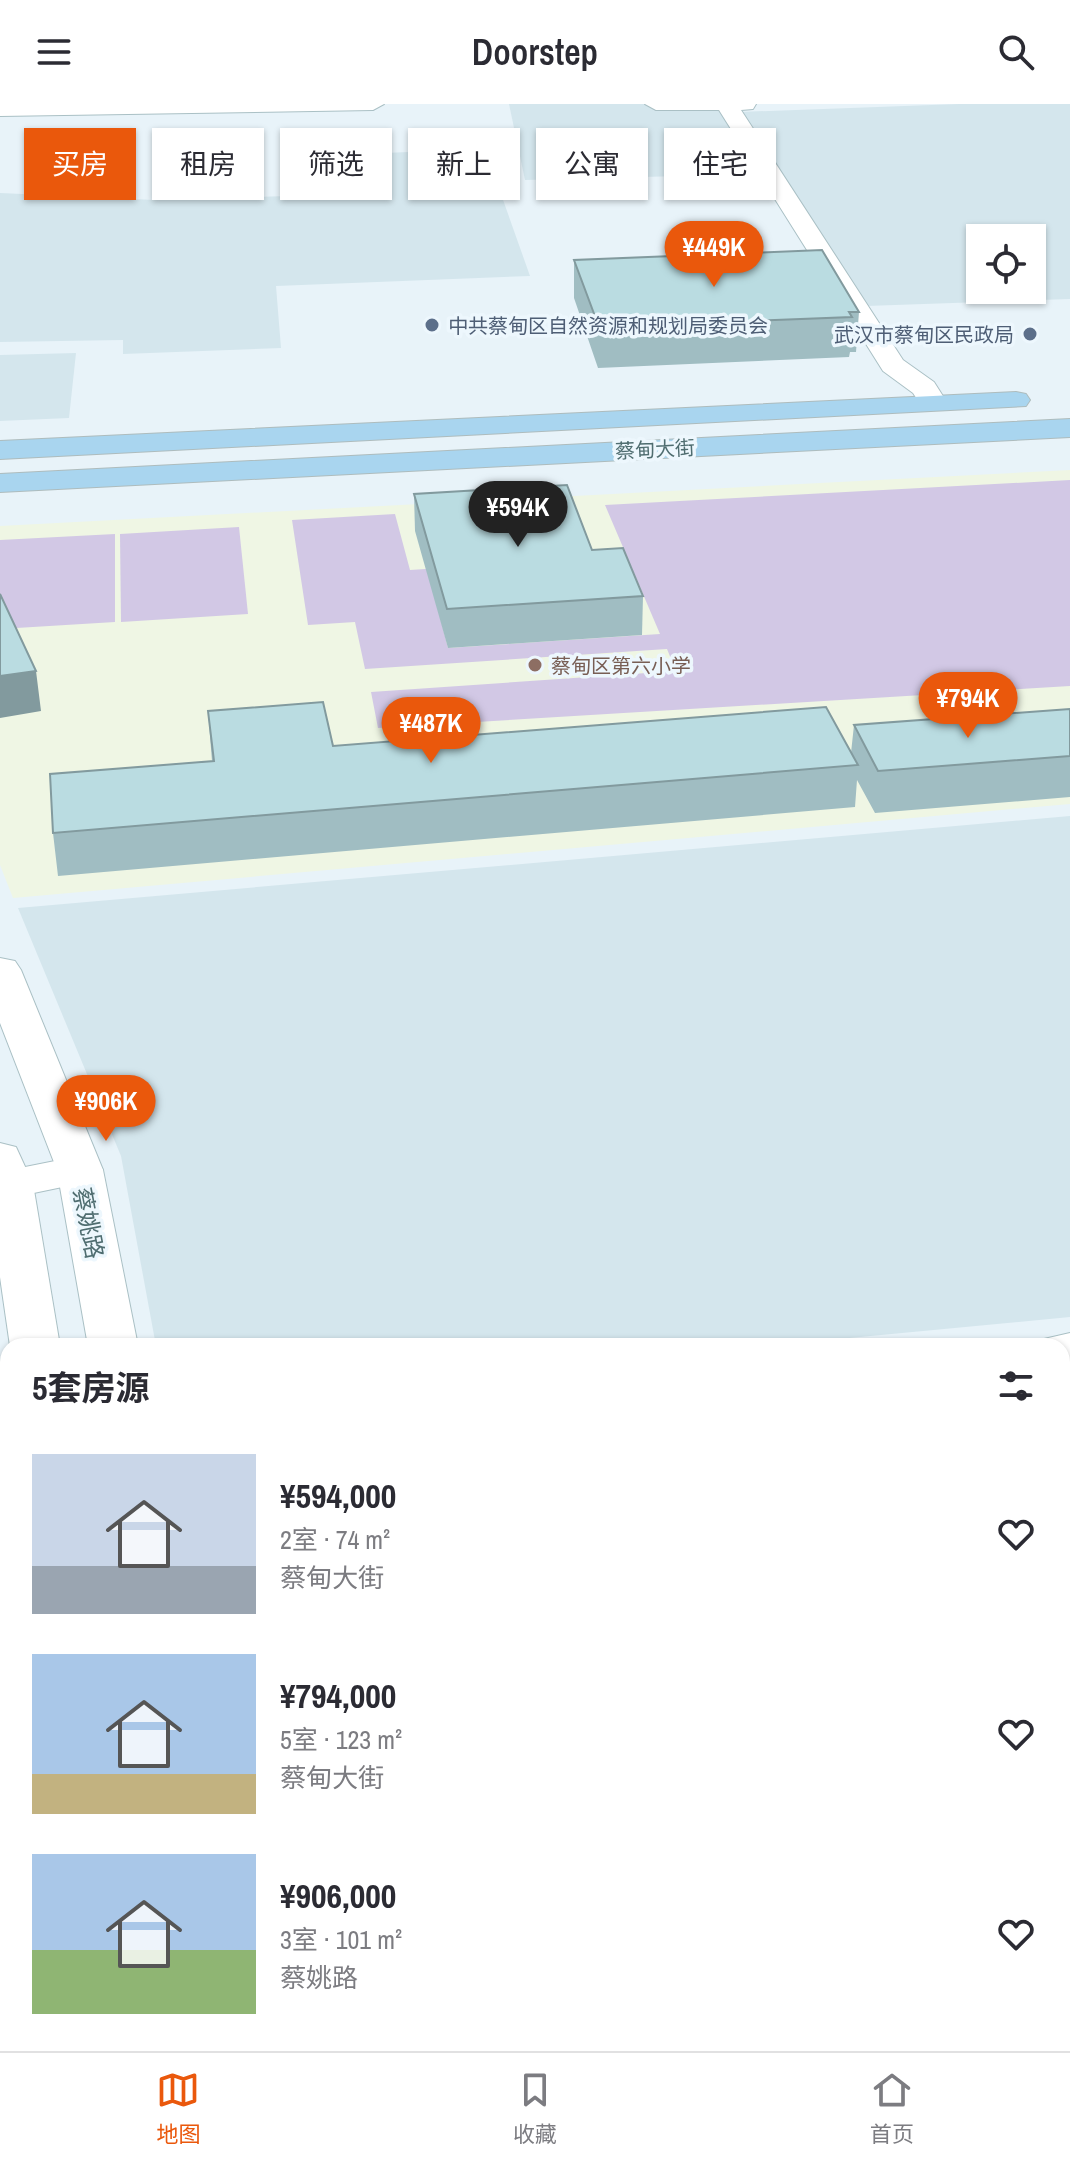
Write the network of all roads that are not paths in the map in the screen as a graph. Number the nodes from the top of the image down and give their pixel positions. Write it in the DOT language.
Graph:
graph roads {
  1 [pos="373,104"];
  2 [pos="656,104"];
  3 [pos="726,104"];
  4 [pos="745,104"];
  5 [pos="0,110"];
  6 [pos="1040,399"];
  7 [pos="934,404"];
  8 [pos="1070,428"];
  9 [pos="0,450"];
  10 [pos="0,483"];
  11 [pos="0,970"];
  12 [pos="80,1170"];
  13 [pos="3,1175"];
  14 [pos="34,1338"];
  15 [pos="112,1338"];
  1 -- 5 [label="street"];
  2 -- 3 [label="street"];
  3 -- 4 [label="street"];
  3 -- 7 [label="street"];
  6 -- 7 [label="main road, 蔡甸大街"];
  7 -- 9 [label="main road, 蔡甸大街"];
  8 -- 10 [label="main road, 蔡甸大街"];
  11 -- 12 [label="street, 蔡姚路"];
  12 -- 13 [label="street"];
  12 -- 15 [label="street, 蔡姚路"];
  13 -- 14 [label="street"];
}
